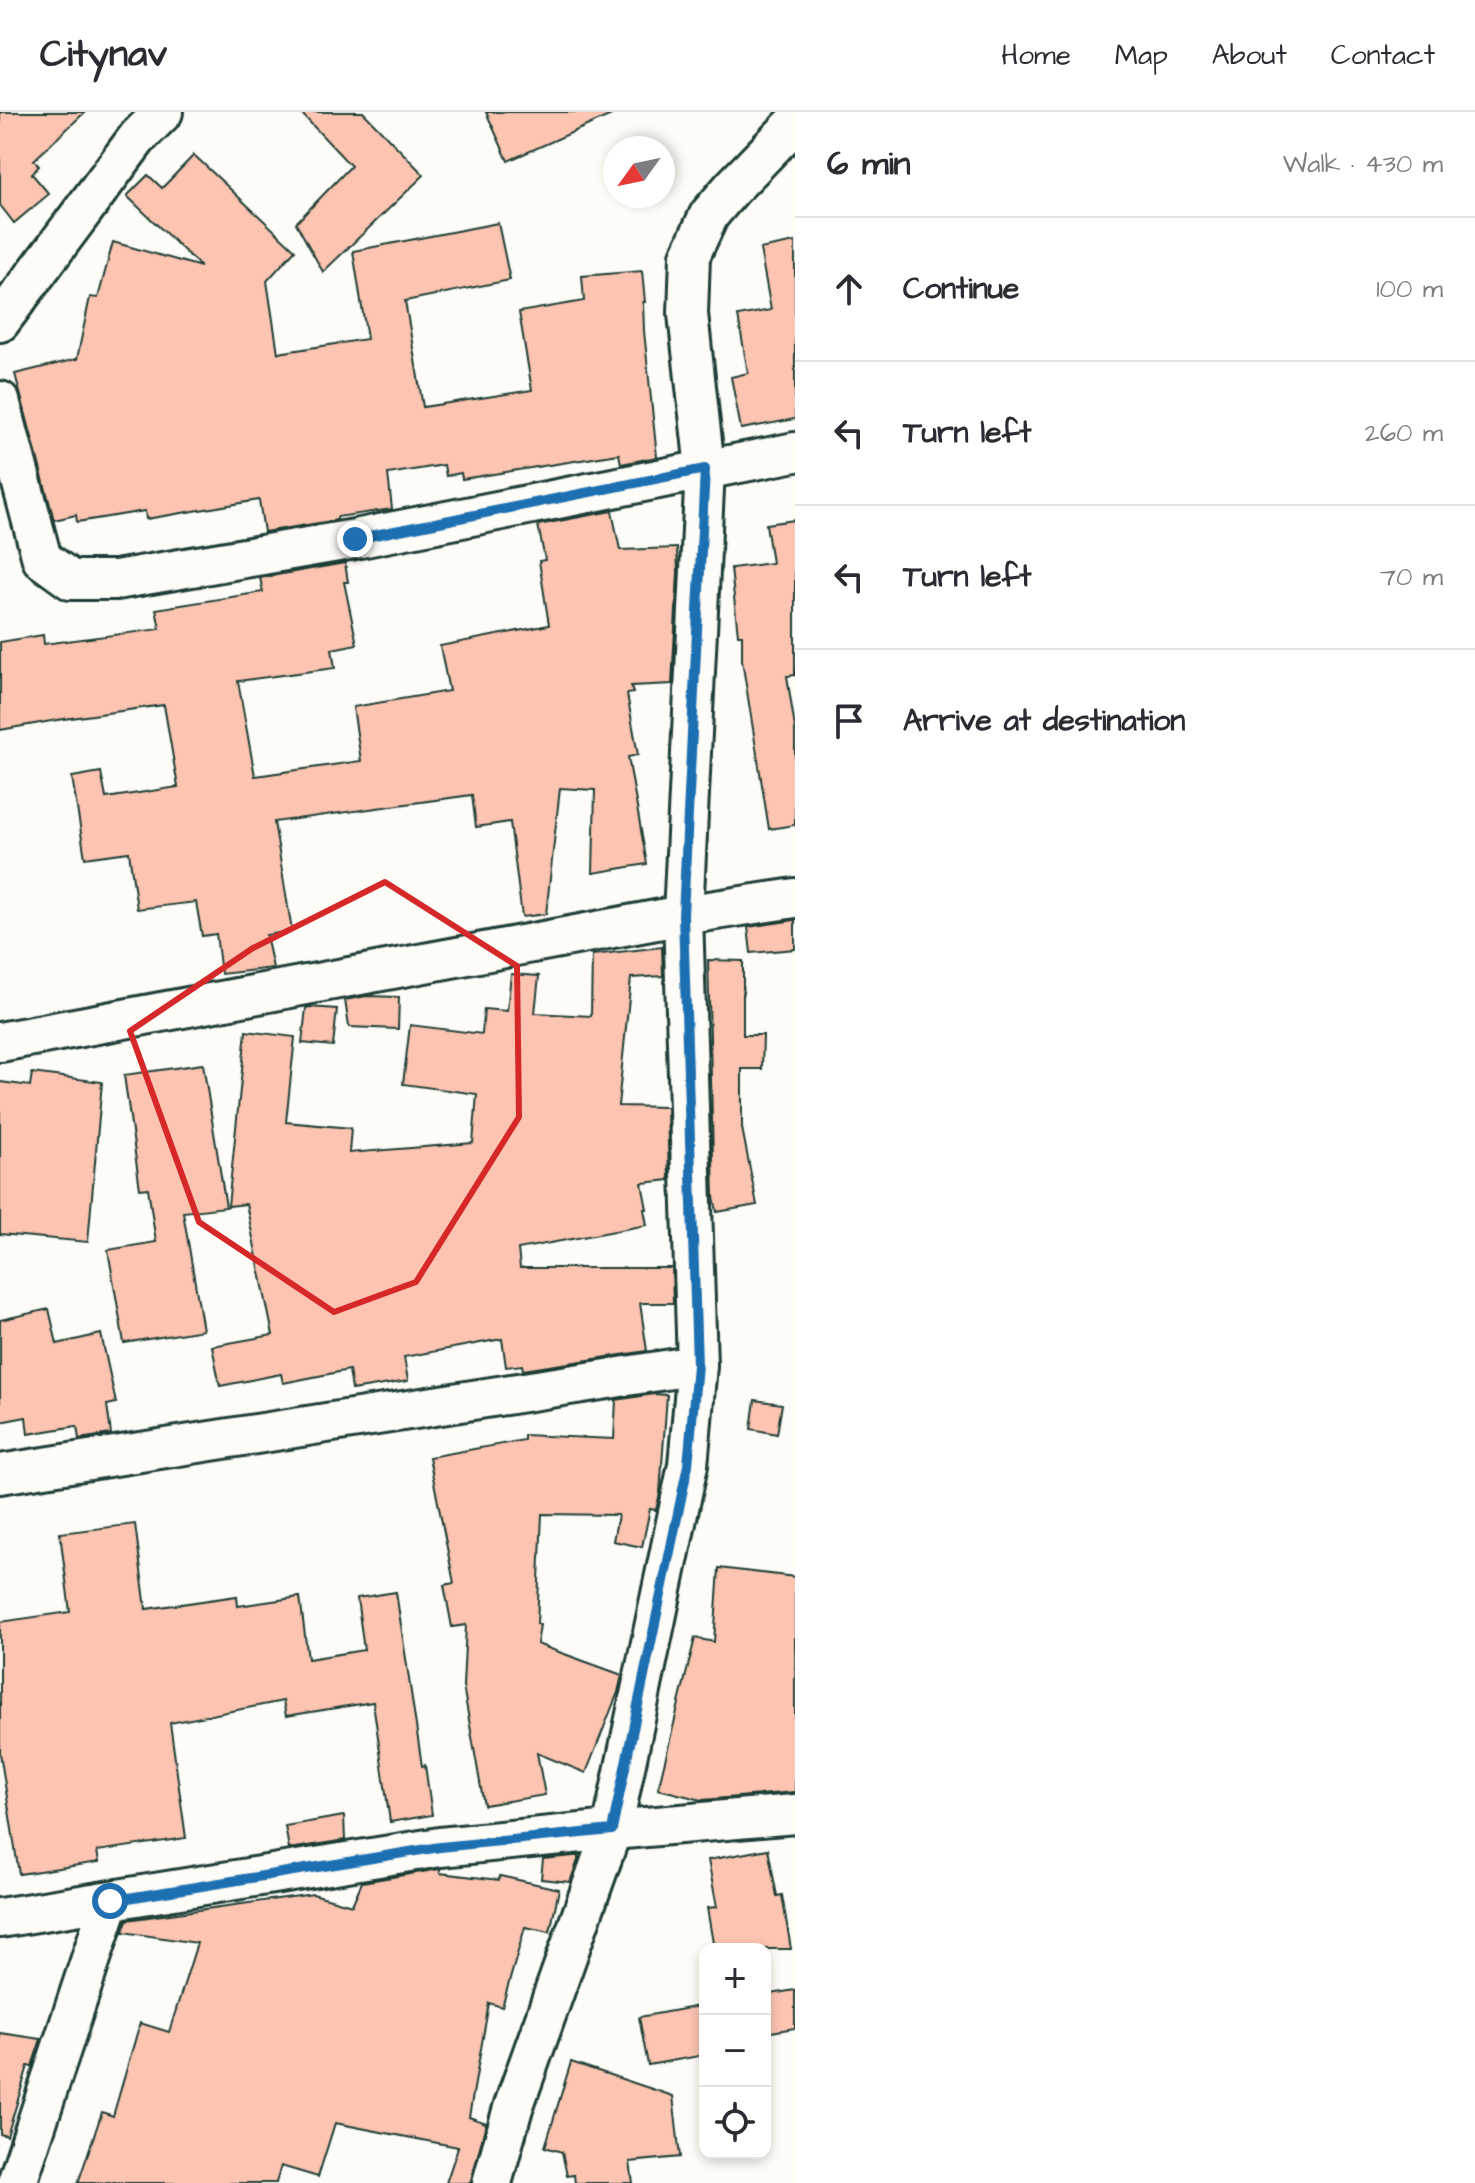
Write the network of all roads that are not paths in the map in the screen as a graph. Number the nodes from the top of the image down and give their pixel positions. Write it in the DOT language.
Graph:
graph roads {
  1 [pos="163,112"];
  2 [pos="795,123"];
  3 [pos="0,322"];
  4 [pos="0,401"];
  5 [pos="795,452"];
  6 [pos="705,469"];
  7 [pos="795,898"];
  8 [pos="683,915"];
  9 [pos="0,1042"];
  10 [pos="697,1365"];
  11 [pos="0,1474"];
  12 [pos="795,1814"];
  13 [pos="612,1830"];
  14 [pos="110,1901"];
  15 [pos="0,1918"];
  16 [pos="17,2183"];
  17 [pos="492,2183"];
  1 -- 3 [label="street"];
  2 -- 6 [label="street"];
  4 -- 6 [label="street"];
  5 -- 6 [label="street"];
  6 -- 8 [label="street"];
  7 -- 8 [label="street"];
  8 -- 9 [label="street"];
  8 -- 10 [label="street"];
  10 -- 11 [label="street"];
  10 -- 13 [label="street"];
  12 -- 13 [label="street"];
  13 -- 14 [label="street"];
  13 -- 17 [label="street"];
  14 -- 15 [label="street"];
  14 -- 16 [label="street"];
}
